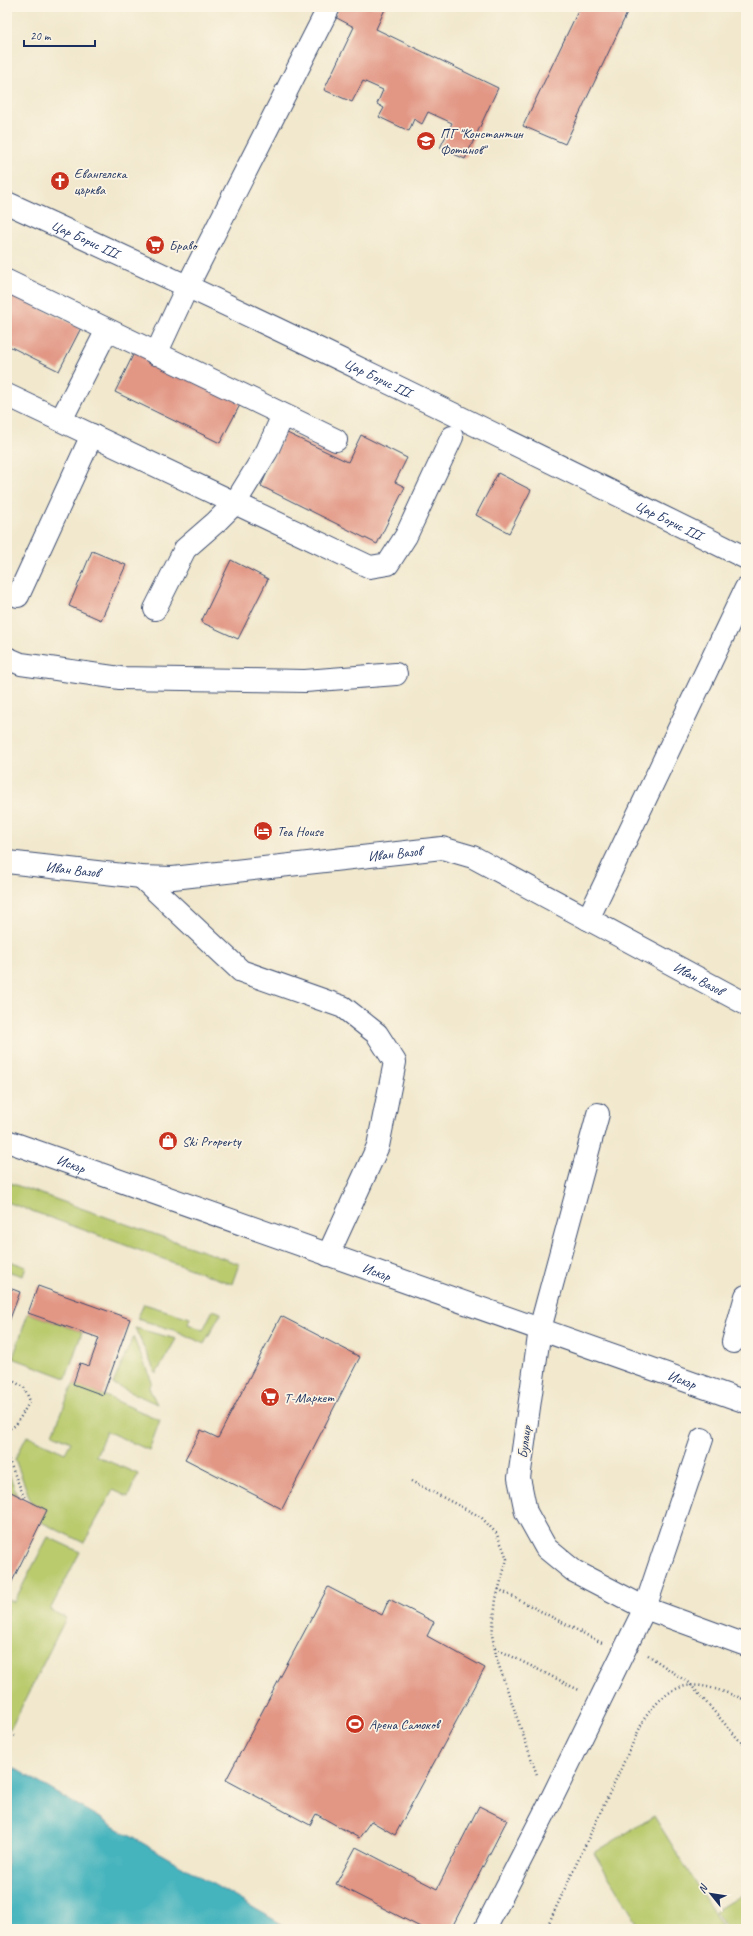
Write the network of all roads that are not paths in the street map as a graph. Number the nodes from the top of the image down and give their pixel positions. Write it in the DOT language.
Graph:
graph roads {
  1 [pos="329,7"];
  2 [pos="7,203"];
  3 [pos="7,281"];
  4 [pos="188,285"];
  5 [pos="107,330"];
  6 [pos="156,354"];
  7 [pos="7,395"];
  8 [pos="283,415"];
  9 [pos="61,420"];
  10 [pos="92,435"];
  11 [pos="452,437"];
  12 [pos="336,440"];
  13 [pos="235,503"];
  14 [pos="746,558"];
  15 [pos="746,588"];
  16 [pos="18,596"];
  17 [pos="155,609"];
  18 [pos="7,658"];
  19 [pos="396,674"];
  20 [pos="7,862"];
  21 [pos="141,877"];
  22 [pos="588,919"];
  23 [pos="746,1004"];
  24 [pos="598,1114"];
  25 [pos="7,1142"];
  26 [pos="328,1255"];
  27 [pos="746,1296"];
  28 [pos="540,1330"];
  29 [pos="732,1342"];
  30 [pos="746,1402"];
  31 [pos="702,1439"];
  32 [pos="645,1608"];
  33 [pos="746,1645"];
  34 [pos="485,1929"];
  1 -- 4 [label="street"];
  2 -- 4 [label="street, Цар Борис III"];
  3 -- 5 [label="street"];
  4 -- 6 [label="street"];
  4 -- 14 [label="street, Цар Борис III"];
  5 -- 6 [label="street"];
  5 -- 9 [label="street"];
  6 -- 8 [label="street"];
  7 -- 9 [label="street"];
  8 -- 12 [label="street"];
  8 -- 13 [label="street"];
  9 -- 10 [label="street"];
  10 -- 13 [label="street"];
  10 -- 16 [label="street"];
  11 -- 13 [label="street"];
  13 -- 17 [label="street"];
  15 -- 22 [label="street"];
  18 -- 19 [label="street"];
  20 -- 21 [label="street, Иван Вазов"];
  21 -- 22 [label="street, Иван Вазов"];
  21 -- 26 [label="street"];
  22 -- 23 [label="street, Иван Вазов"];
  24 -- 28 [label="street, Булаир"];
  25 -- 26 [label="street, Искър"];
  26 -- 28 [label="street, Искър"];
  27 -- 29 [label="street"];
  28 -- 30 [label="street, Искър"];
  28 -- 32 [label="street, Булаир"];
  31 -- 32 [label="street"];
  32 -- 33 [label="street, Булаир"];
  32 -- 34 [label="street"];
}
